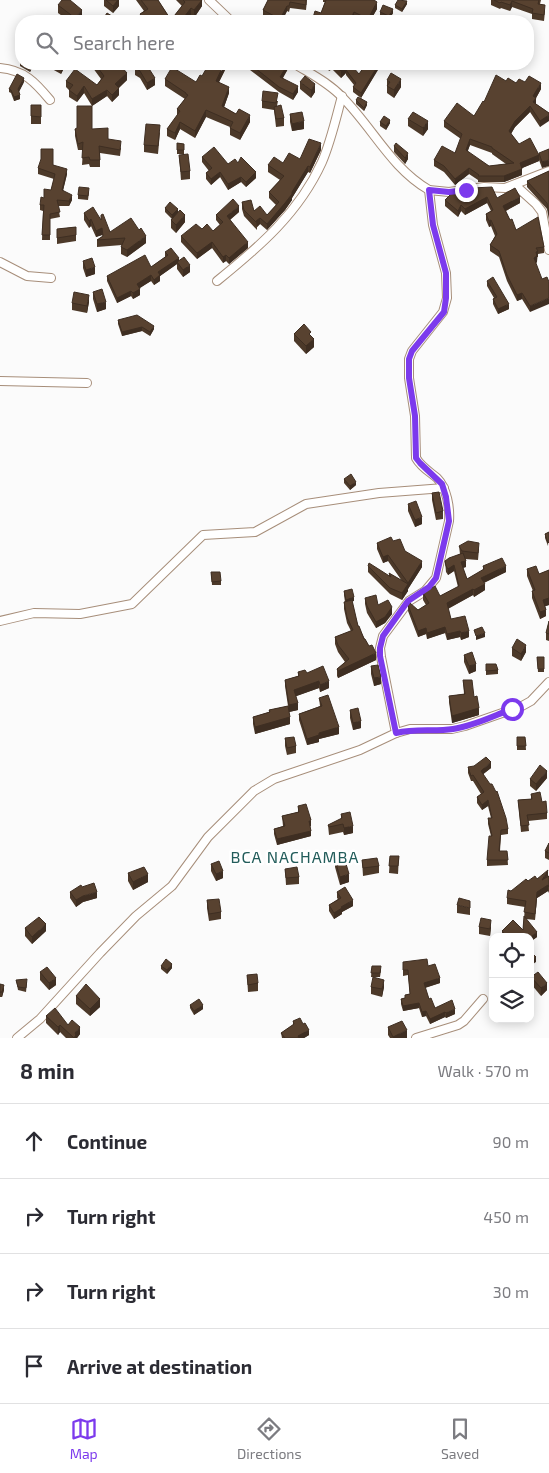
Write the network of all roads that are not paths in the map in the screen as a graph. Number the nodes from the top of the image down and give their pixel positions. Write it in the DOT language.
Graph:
graph roads {
  1 [pos="209,0"];
  2 [pos="225,15"];
  3 [pos="0,68"];
  4 [pos="305,70"];
  5 [pos="342,96"];
  6 [pos="50,100"];
  7 [pos="549,171"];
  8 [pos="515,185"];
  9 [pos="429,190"];
  10 [pos="549,250"];
  11 [pos="0,262"];
  12 [pos="51,278"];
  13 [pos="217,281"];
  14 [pos="0,381"];
  15 [pos="87,383"];
  16 [pos="444,488"];
  17 [pos="0,621"];
  18 [pos="549,682"];
  19 [pos="396,733"];
  20 [pos="483,999"];
  21 [pos="17,1038"];
  22 [pos="416,1038"];
  1 -- 2 [label="street"];
  3 -- 6 [label="street"];
  4 -- 5 [label="street"];
  5 -- 9 [label="street"];
  5 -- 13 [label="street"];
  7 -- 8 [label="street"];
  8 -- 9 [label="street"];
  8 -- 10 [label="street"];
  9 -- 16 [label="street"];
  11 -- 12 [label="street"];
  14 -- 15 [label="street"];
  16 -- 17 [label="street"];
  16 -- 19 [label="street"];
  18 -- 19 [label="street"];
  19 -- 21 [label="street"];
  20 -- 22 [label="street"];
}
